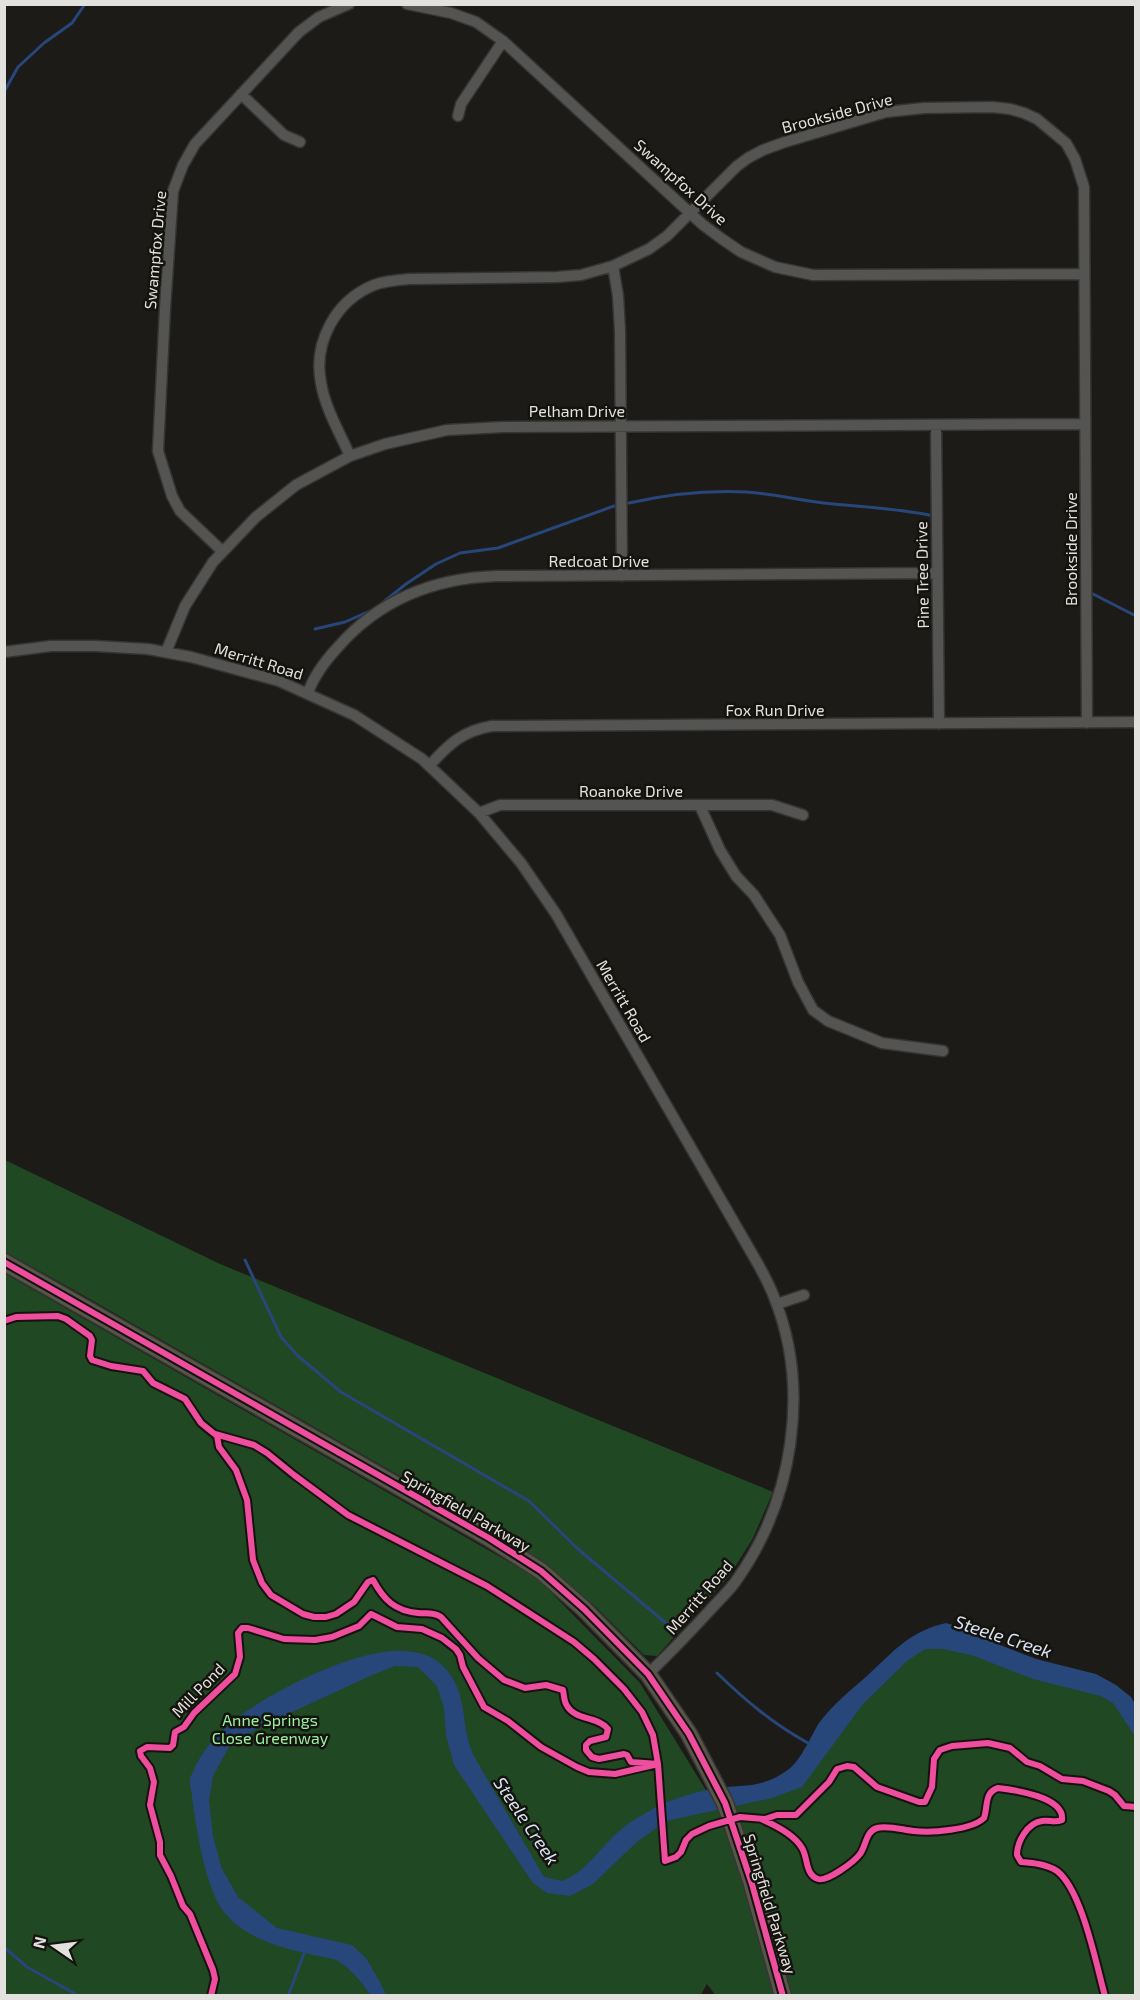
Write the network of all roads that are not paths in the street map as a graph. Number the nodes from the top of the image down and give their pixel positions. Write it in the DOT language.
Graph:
graph roads {
  1 [pos="349,4"];
  2 [pos="407,4"];
  3 [pos="503,41"];
  4 [pos="241,94"];
  5 [pos="458,116"];
  6 [pos="300,142"];
  7 [pos="691,213"];
  8 [pos="613,266"];
  9 [pos="1084,274"];
  10 [pos="1084,423"];
  11 [pos="936,425"];
  12 [pos="621,426"];
  13 [pos="351,456"];
  14 [pos="222,551"];
  15 [pos="937,573"];
  16 [pos="622,576"];
  17 [pos="4,651"];
  18 [pos="166,652"];
  19 [pos="308,693"];
  20 [pos="1136,722"];
  21 [pos="1087,723"];
  22 [pos="939,724"];
  23 [pos="429,766"];
  24 [pos="700,806"];
  25 [pos="479,813"];
  26 [pos="803,815"];
  27 [pos="943,1051"];
  28 [pos="4,1262"];
  29 [pos="804,1295"];
  30 [pos="777,1304"];
  31 [pos="648,1674"];
  32 [pos="783,1995"];
  1 -- 4 [label="street, Swampfox Drive"];
  2 -- 3 [label="street, Swampfox Drive"];
  3 -- 5 [label="street"];
  3 -- 7 [label="street, Swampfox Drive"];
  4 -- 6 [label="street"];
  4 -- 14 [label="street, Swampfox Drive"];
  7 -- 8 [label="street, Brookside Drive"];
  7 -- 9 [label="street, Swampfox Drive"];
  7 -- 9 [label="street, Brookside Drive"];
  8 -- 12 [label="street"];
  8 -- 13 [label="street, Brookside Drive"];
  9 -- 10 [label="street, Brookside Drive"];
  10 -- 11 [label="street, Pelham Drive"];
  10 -- 21 [label="street, Brookside Drive"];
  11 -- 12 [label="street, Pelham Drive"];
  11 -- 15 [label="street, Pine Tree Drive"];
  12 -- 13 [label="street, Pelham Drive"];
  12 -- 16 [label="street"];
  13 -- 14 [label="street, Pelham Drive"];
  14 -- 18 [label="street, Pelham Drive"];
  15 -- 16 [label="street, Redcoat Drive"];
  15 -- 22 [label="street, Pine Tree Drive"];
  16 -- 19 [label="street, Redcoat Drive"];
  17 -- 18 [label="street, Merritt Road"];
  18 -- 19 [label="street, Merritt Road"];
  19 -- 23 [label="street, Merritt Road"];
  20 -- 21 [label="street, Fox Run Drive"];
  21 -- 22 [label="street, Fox Run Drive"];
  22 -- 23 [label="street, Fox Run Drive"];
  23 -- 25 [label="street, Merritt Road"];
  24 -- 25 [label="street, Roanoke Drive"];
  24 -- 26 [label="street"];
  24 -- 27 [label="street, Roanoke Drive"];
  25 -- 30 [label="street, Merritt Road"];
  28 -- 31 [label="main road, Springfield Parkway"];
  29 -- 30 [label="street"];
  30 -- 31 [label="street, Merritt Road"];
  31 -- 32 [label="main road, Springfield Parkway"];
}
